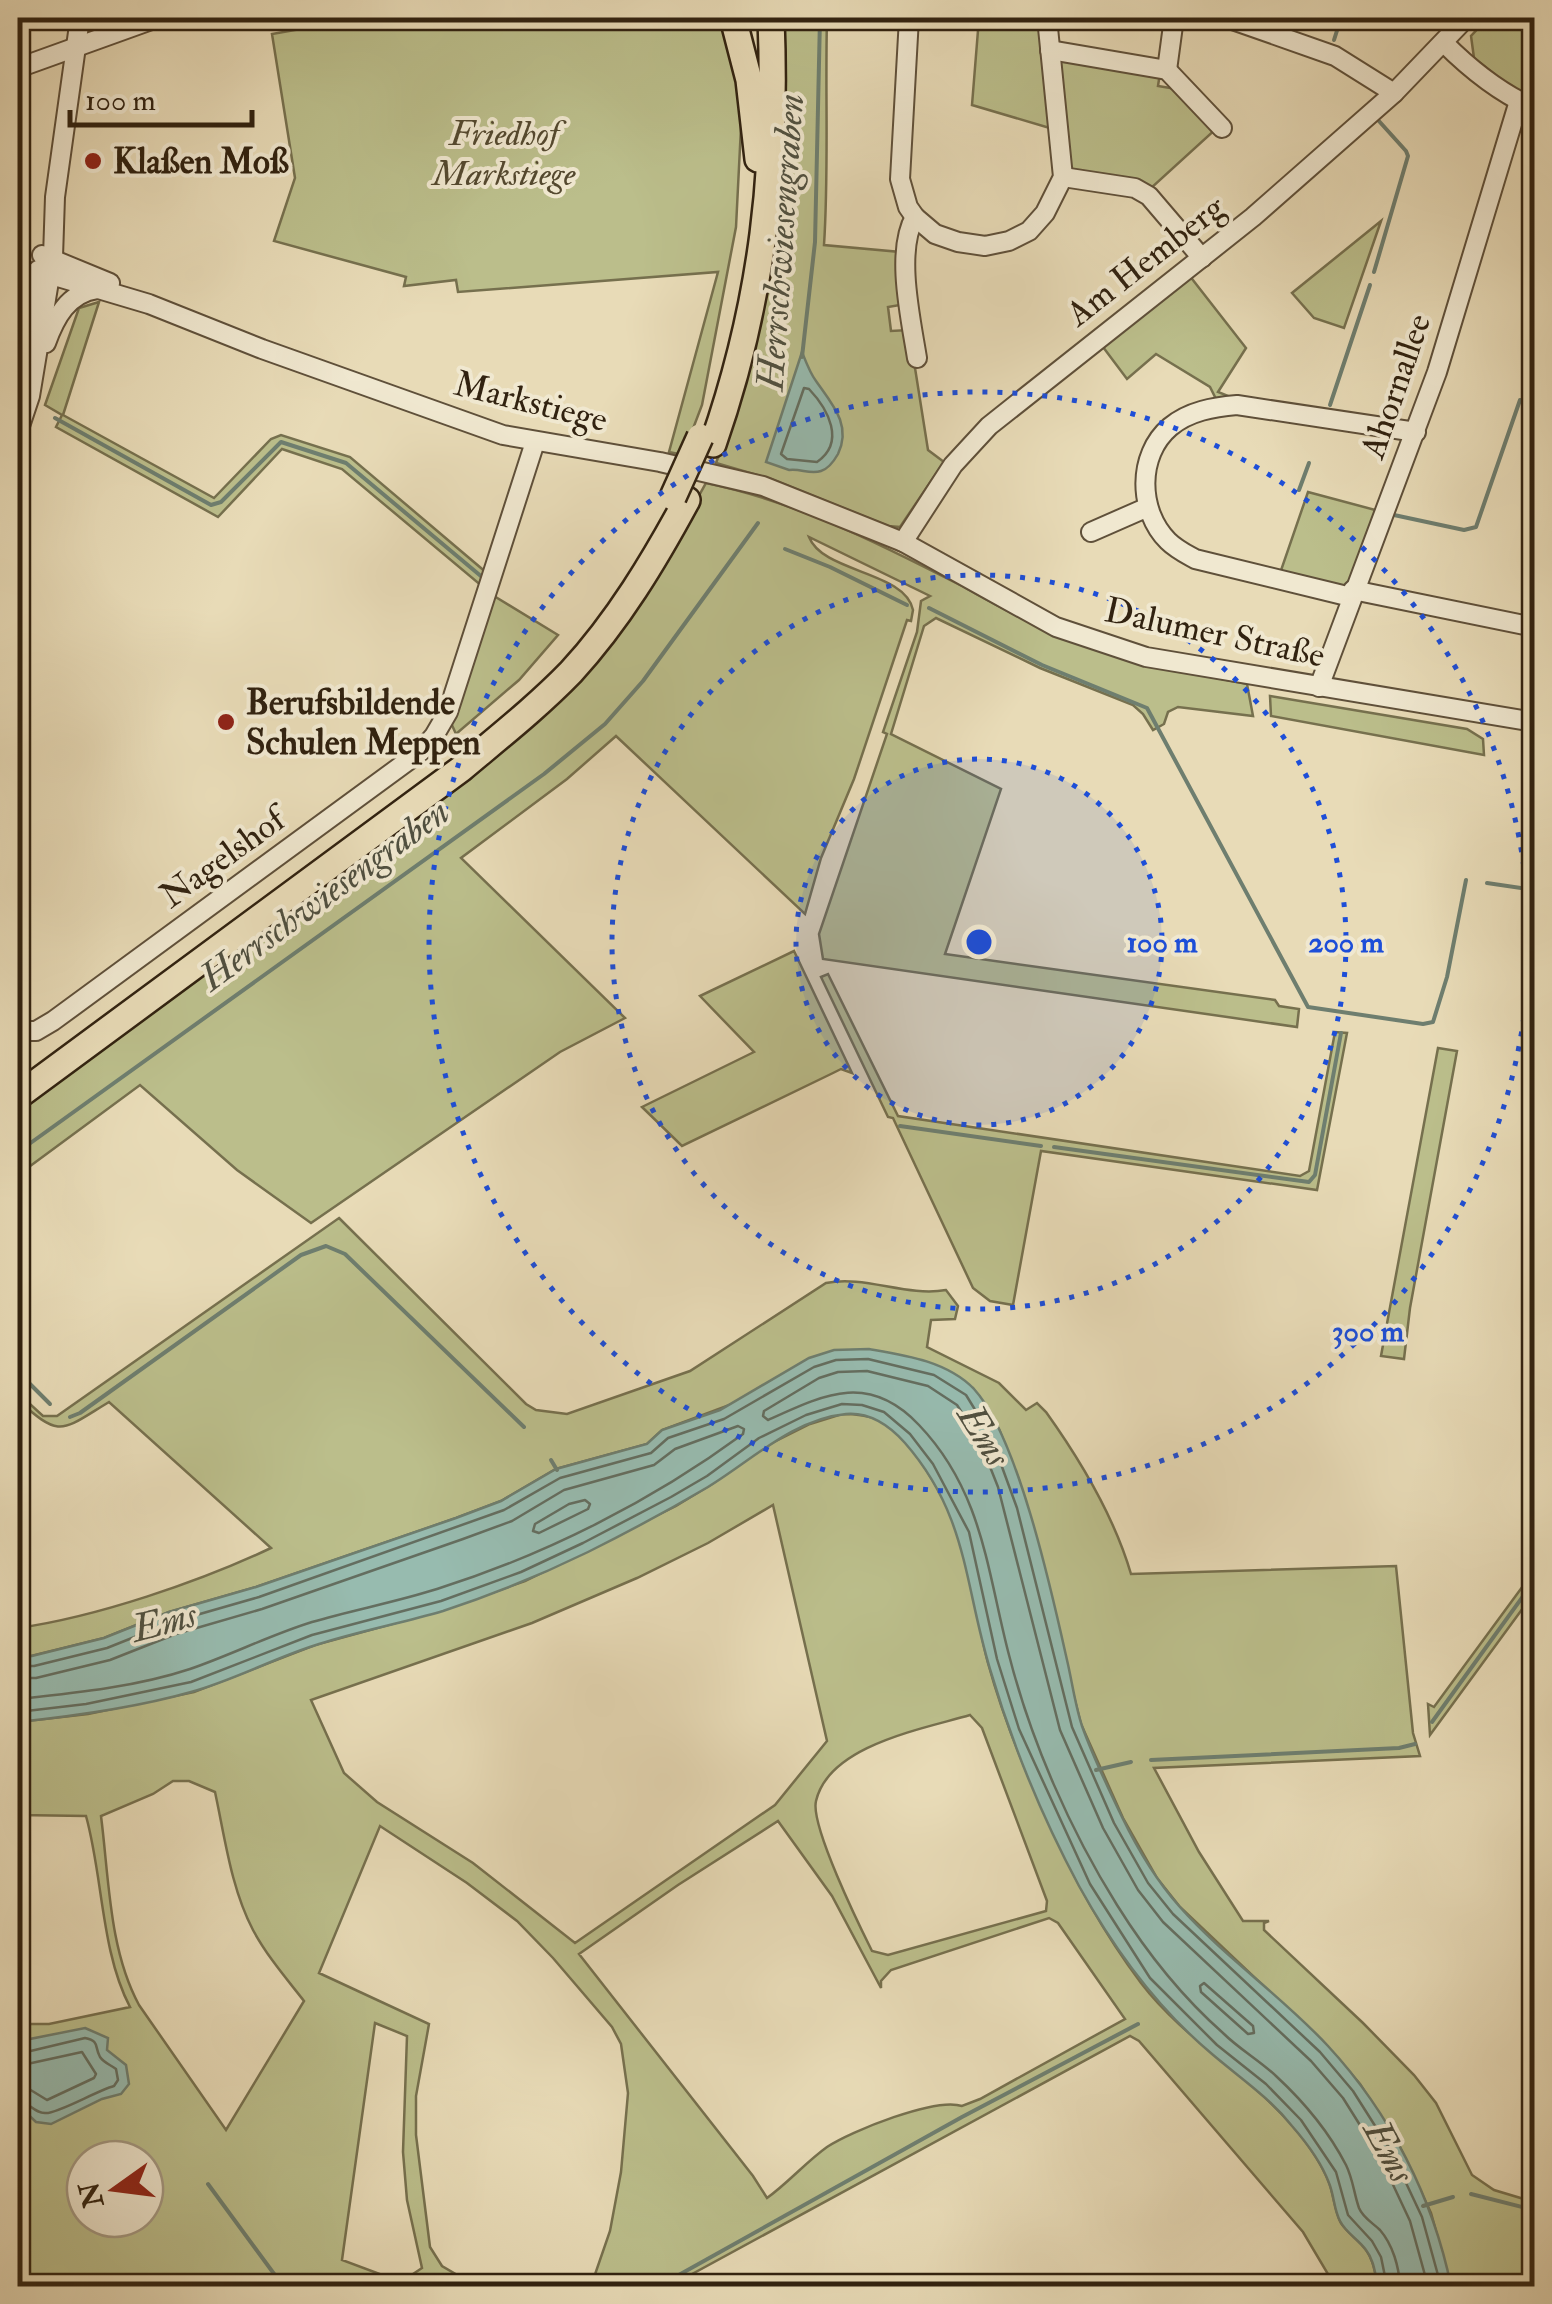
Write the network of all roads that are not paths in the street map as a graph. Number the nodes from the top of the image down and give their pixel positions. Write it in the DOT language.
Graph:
graph roads {
  1 [pos="80,18"];
  2 [pos="157,18"];
  3 [pos="733,18"];
  4 [pos="758,18"];
  5 [pos="771,18"];
  6 [pos="908,18"];
  7 [pos="1047,18"];
  8 [pos="1174,18"];
  9 [pos="1227,18"];
  10 [pos="1466,18"];
  11 [pos="1444,43"];
  12 [pos="75,50"];
  13 [pos="1050,50"];
  14 [pos="18,68"];
  15 [pos="1168,70"];
  16 [pos="1394,92"];
  17 [pos="1527,105"];
  18 [pos="1222,128"];
  19 [pos="758,158"];
  20 [pos="1063,177"];
  21 [pos="915,217"];
  22 [pos="1202,258"];
  23 [pos="45,264"];
  24 [pos="102,289"];
  25 [pos="148,304"];
  26 [pos="917,358"];
  27 [pos="18,359"];
  28 [pos="30,396"];
  29 [pos="18,432"];
  30 [pos="1416,432"];
  31 [pos="707,440"];
  32 [pos="534,442"];
  33 [pos="680,498"];
  34 [pos="1148,507"];
  35 [pos="1092,532"];
  36 [pos="903,542"];
  37 [pos="1352,593"];
  38 [pos="1534,628"];
  39 [pos="1318,687"];
  40 [pos="1534,722"];
  41 [pos="18,1031"];
  42 [pos="18,1079"];
  43 [pos="18,1096"];
  1 -- 12 [label="street"];
  2 -- 12 [label="street"];
  3 -- 19 [label="highway"];
  4 -- 19 [label="highway"];
  5 -- 31 [label="highway"];
  6 -- 21 [label="street"];
  7 -- 13 [label="street"];
  8 -- 15 [label="street"];
  9 -- 16 [label="street"];
  10 -- 11 [label="street, Am Hemberg"];
  11 -- 16 [label="street, Am Hemberg"];
  11 -- 17 [label="street"];
  12 -- 14 [label="street"];
  12 -- 23 [label="street"];
  13 -- 15 [label="street"];
  13 -- 20 [label="street"];
  15 -- 18 [label="street"];
  16 -- 22 [label="street, Am Hemberg"];
  17 -- 30 [label="street, Ahornallee"];
  19 -- 31 [label="highway"];
  20 -- 21 [label="street"];
  20 -- 22 [label="street"];
  21 -- 26 [label="street"];
  22 -- 36 [label="street, Am Hemberg"];
  23 -- 24 [label="street, Markstiege"];
  23 -- 25 [label="street, Markstiege"];
  23 -- 27 [label="street"];
  23 -- 28 [label="street"];
  24 -- 25 [label="street, Markstiege"];
  24 -- 28 [label="street"];
  25 -- 32 [label="street, Markstiege"];
  28 -- 29 [label="street"];
  30 -- 34 [label="street"];
  30 -- 37 [label="street, Ahornallee"];
  31 -- 33 [label="highway"];
  32 -- 36 [label="street, Markstiege"];
  32 -- 41 [label="street, Nagelshof"];
  33 -- 42 [label="highway"];
  33 -- 43 [label="highway"];
  34 -- 35 [label="street"];
  34 -- 37 [label="street"];
  36 -- 39 [label="street, Dalumer Straße"];
  37 -- 38 [label="street"];
  37 -- 39 [label="street, Ahornallee"];
  39 -- 40 [label="street, Dalumer Straße"];
}
